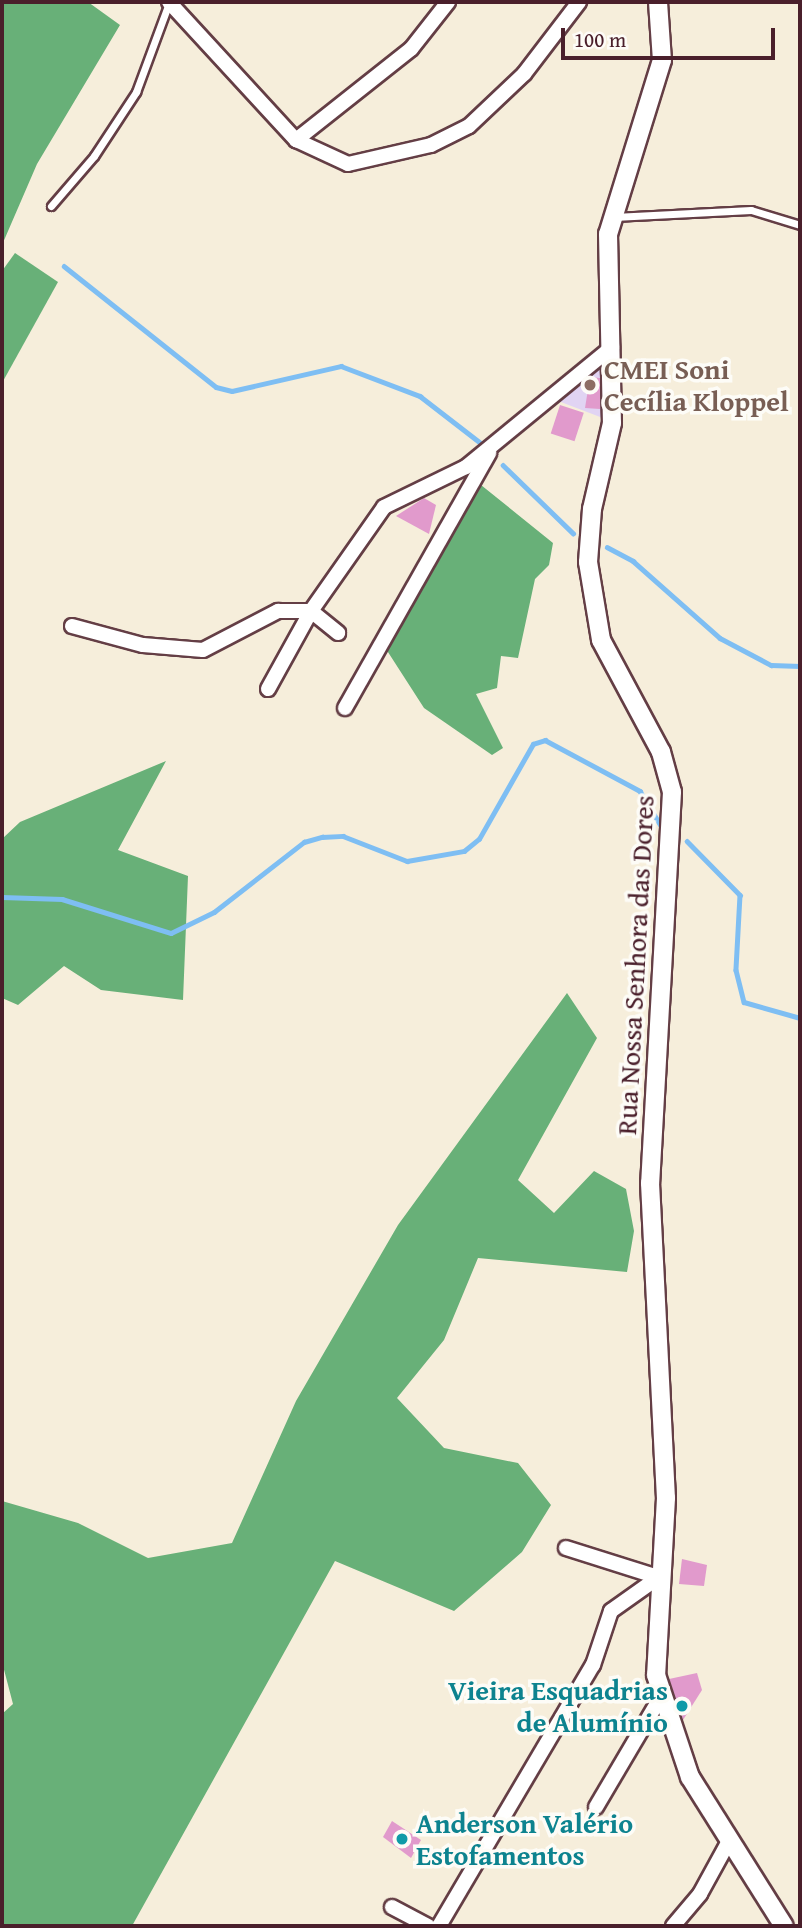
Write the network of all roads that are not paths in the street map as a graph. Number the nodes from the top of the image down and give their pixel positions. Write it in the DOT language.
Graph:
graph roads {
  1 [pos="169,2"];
  2 [pos="448,2"];
  3 [pos="579,2"];
  4 [pos="658,2"];
  5 [pos="296,140"];
  6 [pos="51,206"];
  7 [pos="610,217"];
  8 [pos="800,225"];
  9 [pos="612,347"];
  10 [pos="493,446"];
  11 [pos="311,611"];
  12 [pos="72,626"];
  13 [pos="338,633"];
  14 [pos="268,689"];
  15 [pos="345,708"];
  16 [pos="566,1548"];
  17 [pos="660,1575"];
  18 [pos="659,1700"];
  19 [pos="596,1807"];
  20 [pos="729,1841"];
  21 [pos="393,1907"];
  22 [pos="428,1926"];
  23 [pos="439,1926"];
  24 [pos="673,1926"];
  25 [pos="784,1926"];
  1 -- 5 [label="street"];
  1 -- 6 [label="lane"];
  2 -- 5 [label="street"];
  3 -- 5 [label="street"];
  4 -- 7 [label="street, Rua Nossa Senhora das Dores"];
  7 -- 8 [label="lane"];
  7 -- 9 [label="street, Rua Nossa Senhora das Dores"];
  9 -- 10 [label="street"];
  9 -- 17 [label="street, Rua Nossa Senhora das Dores"];
  10 -- 11 [label="street"];
  10 -- 15 [label="street"];
  11 -- 12 [label="street"];
  11 -- 13 [label="street"];
  11 -- 14 [label="street"];
  16 -- 17 [label="street"];
  17 -- 18 [label="street, Rua Nossa Senhora das Dores"];
  17 -- 23 [label="street"];
  18 -- 19 [label="street"];
  18 -- 20 [label="street, Rua Nossa Senhora das Dores"];
  20 -- 24 [label="street"];
  20 -- 25 [label="street, Rua Nossa Senhora das Dores"];
  21 -- 22 [label="street"];
}
